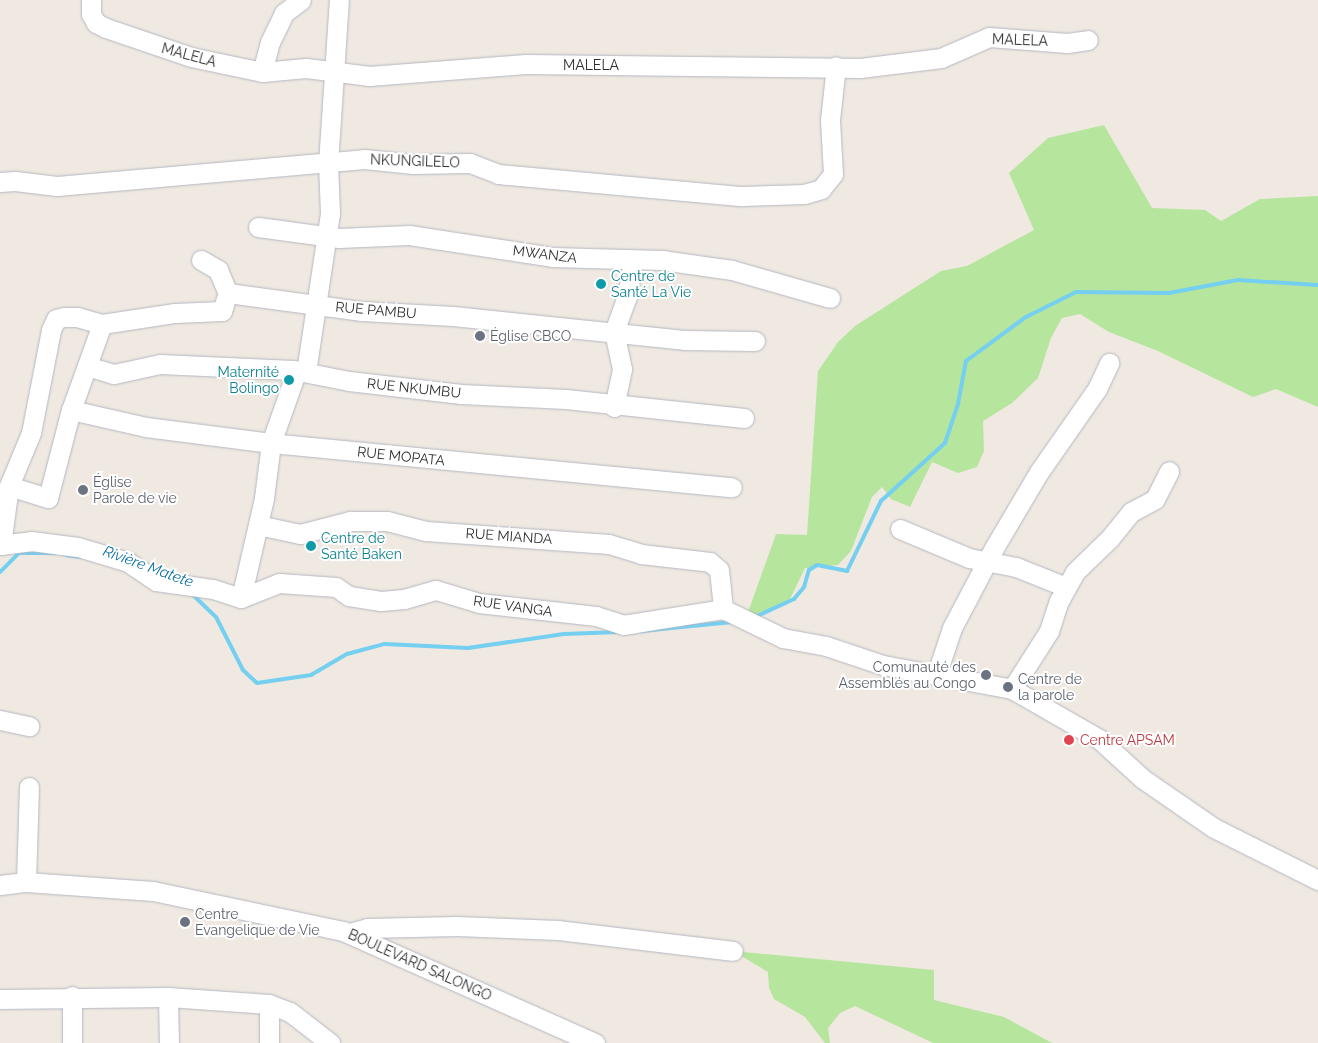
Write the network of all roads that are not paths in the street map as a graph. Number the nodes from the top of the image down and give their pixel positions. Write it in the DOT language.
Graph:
graph roads {
  1 [pos="91,0"];
  2 [pos="301,0"];
  3 [pos="339,0"];
  4 [pos="1088,40"];
  5 [pos="836,66"];
  6 [pos="334,70"];
  7 [pos="262,72"];
  8 [pos="328,164"];
  9 [pos="0,182"];
  10 [pos="258,227"];
  11 [pos="326,235"];
  12 [pos="200,260"];
  13 [pos="632,261"];
  14 [pos="228,293"];
  15 [pos="830,298"];
  16 [pos="318,305"];
  17 [pos="102,324"];
  18 [pos="614,332"];
  19 [pos="755,341"];
  20 [pos="1109,363"];
  21 [pos="87,366"];
  22 [pos="301,371"];
  23 [pos="614,407"];
  24 [pos="71,410"];
  25 [pos="744,418"];
  26 [pos="271,443"];
  27 [pos="1169,471"];
  28 [pos="8,486"];
  29 [pos="732,487"];
  30 [pos="258,525"];
  31 [pos="900,529"];
  32 [pos="0,545"];
  33 [pos="989,561"];
  34 [pos="1066,588"];
  35 [pos="242,598"];
  36 [pos="723,609"];
  37 [pos="936,673"];
  38 [pos="1012,689"];
  39 [pos="0,720"];
  40 [pos="29,726"];
  41 [pos="29,786"];
  42 [pos="1318,880"];
  43 [pos="26,882"];
  44 [pos="0,884"];
  45 [pos="350,933"];
  46 [pos="733,951"];
  47 [pos="72,996"];
  48 [pos="168,997"];
  49 [pos="0,999"];
  50 [pos="269,1004"];
  51 [pos="72,1043"];
  52 [pos="169,1043"];
  53 [pos="269,1043"];
  54 [pos="330,1043"];
  55 [pos="595,1043"];
  1 -- 7 [label="street, MALELA"];
  2 -- 7 [label="street"];
  3 -- 6 [label="street"];
  4 -- 5 [label="street, MALELA"];
  5 -- 6 [label="street, MALELA"];
  5 -- 8 [label="street, NKUNGILELO"];
  6 -- 7 [label="street, MALELA"];
  6 -- 8 [label="street"];
  8 -- 9 [label="street, NKUNGILELO"];
  8 -- 11 [label="street"];
  10 -- 11 [label="street, MWANZA"];
  11 -- 13 [label="street, MWANZA"];
  11 -- 16 [label="street"];
  12 -- 14 [label="street"];
  13 -- 15 [label="street, MWANZA"];
  13 -- 18 [label="street"];
  14 -- 16 [label="street, RUE PAMBU"];
  14 -- 17 [label="street"];
  16 -- 18 [label="street, RUE PAMBU"];
  16 -- 22 [label="street"];
  17 -- 21 [label="street"];
  17 -- 28 [label="street"];
  18 -- 19 [label="street, RUE PAMBU"];
  18 -- 23 [label="street"];
  20 -- 33 [label="street"];
  21 -- 22 [label="street, RUE NKUMBU"];
  21 -- 24 [label="street"];
  22 -- 23 [label="street, RUE NKUMBU"];
  22 -- 26 [label="street"];
  23 -- 25 [label="street, RUE NKUMBU"];
  24 -- 26 [label="street, RUE MOPATA"];
  24 -- 28 [label="street"];
  26 -- 29 [label="street, RUE MOPATA"];
  26 -- 30 [label="street"];
  27 -- 34 [label="street"];
  28 -- 32 [label="street"];
  30 -- 35 [label="street"];
  30 -- 36 [label="street, RUE MIANDA"];
  31 -- 33 [label="street"];
  32 -- 35 [label="street"];
  33 -- 34 [label="street"];
  33 -- 37 [label="street"];
  34 -- 38 [label="street"];
  35 -- 36 [label="street, RUE VANGA"];
  36 -- 37 [label="street"];
  37 -- 38 [label="street"];
  38 -- 42 [label="street"];
  39 -- 40 [label="street"];
  41 -- 43 [label="street"];
  43 -- 44 [label="street, BOULEVARD SALONGO"];
  43 -- 45 [label="street, BOULEVARD SALONGO"];
  45 -- 46 [label="street"];
  45 -- 55 [label="street, BOULEVARD SALONGO"];
  47 -- 48 [label="street"];
  47 -- 49 [label="street"];
  47 -- 51 [label="street"];
  48 -- 50 [label="street"];
  48 -- 52 [label="street"];
  50 -- 53 [label="street"];
  50 -- 54 [label="street"];
}
